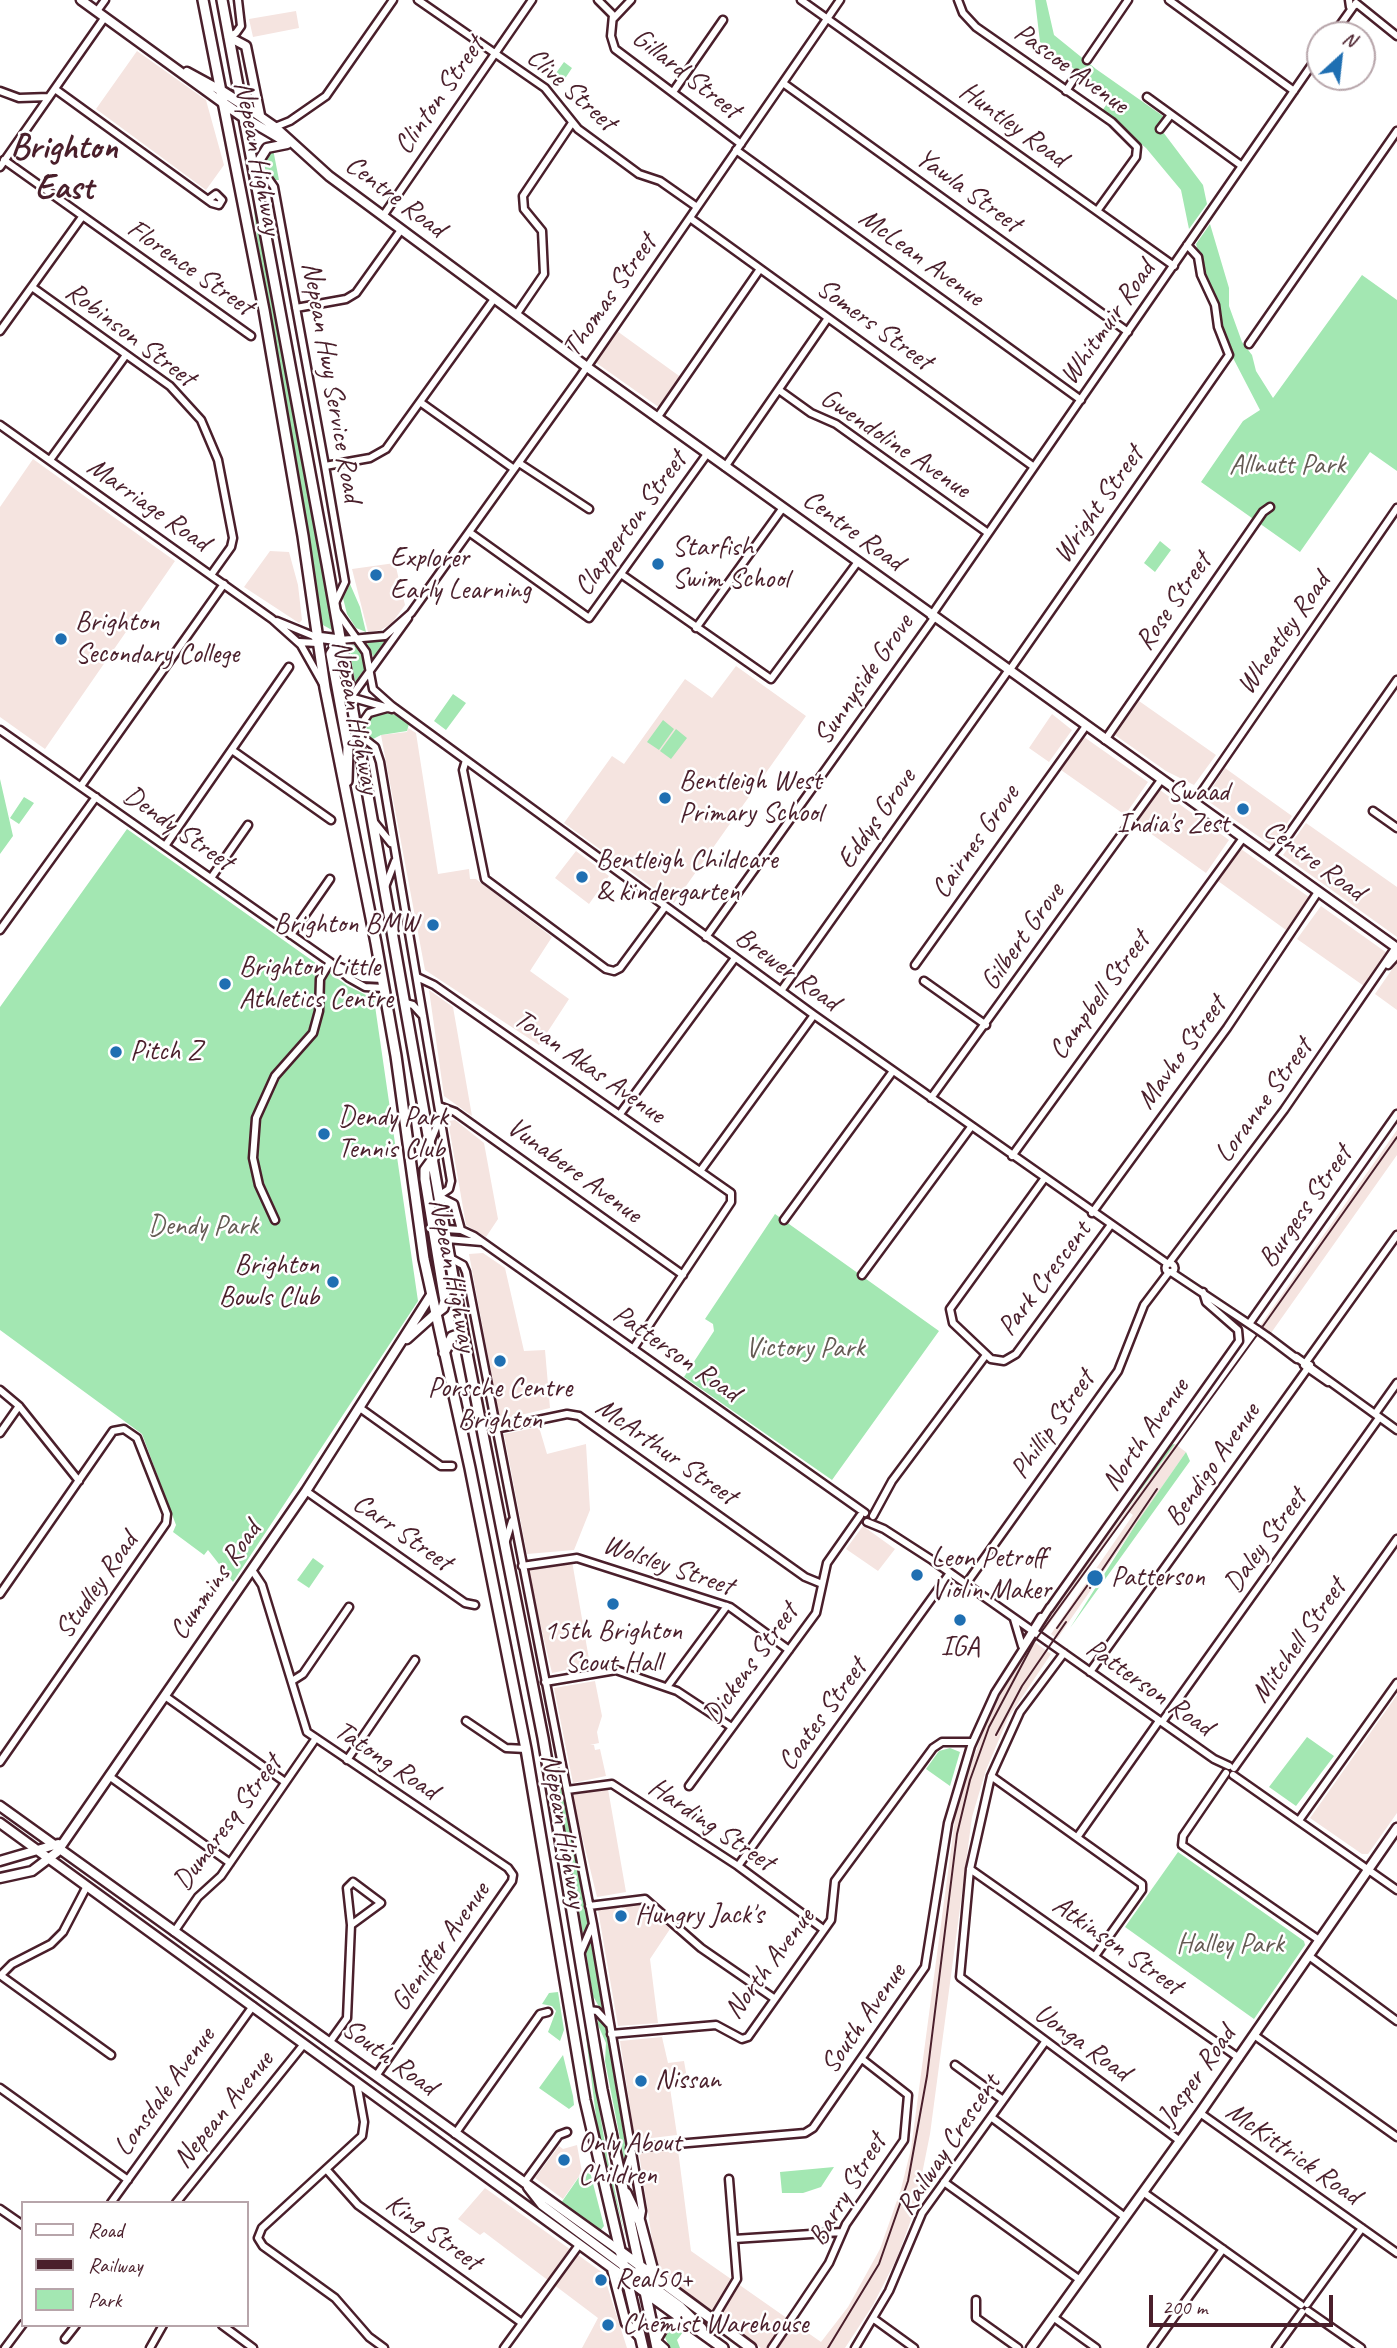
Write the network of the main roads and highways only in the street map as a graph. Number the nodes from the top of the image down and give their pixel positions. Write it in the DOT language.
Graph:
graph roads {
  1 [pos="81,0"];
  2 [pos="202,0"];
  3 [pos="222,0"];
  4 [pos="229,37"];
  5 [pos="178,68"];
  6 [pos="220,90"];
  7 [pos="223,103"];
  8 [pos="242,104"];
  9 [pos="262,117"];
  10 [pos="245,118"];
  11 [pos="290,144"];
  12 [pos="255,170"];
  13 [pos="239,177"];
  14 [pos="317,640"];
  15 [pos="340,640"];
  16 [pos="325,689"];
  17 [pos="338,693"];
  18 [pos="350,697"];
  19 [pos="356,732"];
  20 [pos="345,734"];
  21 [pos="346,794"];
  22 [pos="393,932"];
  23 [pos="376,943"];
  24 [pos="1397,948"];
  25 [pos="401,979"];
  26 [pos="383,983"];
  27 [pos="406,1003"];
  28 [pos="390,1025"];
  29 [pos="433,1160"];
  30 [pos="419,1233"];
  31 [pos="434,1234"];
  32 [pos="446,1234"];
  33 [pos="431,1295"];
  34 [pos="435,1314"];
  35 [pos="463,1334"];
  36 [pos="402,1344"];
  37 [pos="444,1353"];
  38 [pos="513,1592"];
  39 [pos="496,1595"];
  40 [pos="0,1806"];
  41 [pos="11,1813"];
  42 [pos="1,1824"];
  43 [pos="1397,1828"];
  44 [pos="59,1845"];
  45 [pos="38,1851"];
  46 [pos="50,1860"];
  47 [pos="0,1861"];
  48 [pos="0,1878"];
  49 [pos="262,1994"];
  50 [pos="253,2006"];
  51 [pos="589,2010"];
  52 [pos="570,2013"];
  53 [pos="455,2134"];
  54 [pos="445,2148"];
  55 [pos="525,2184"];
  56 [pos="622,2184"];
  57 [pos="546,2208"];
  58 [pos="540,2217"];
  59 [pos="579,2233"];
  60 [pos="579,2245"];
  61 [pos="620,2251"];
  62 [pos="639,2264"];
  63 [pos="624,2266"];
  64 [pos="612,2269"];
  65 [pos="655,2277"];
  66 [pos="627,2279"];
  67 [pos="642,2280"];
  68 [pos="645,2292"];
  69 [pos="686,2322"];
  70 [pos="640,2337"];
  71 [pos="713,2340"];
  72 [pos="656,2342"];
  73 [pos="643,2348"];
  74 [pos="723,2348"];
  75 [pos="751,2348"];
  76 [pos="1031,2348"];
  1 -- 5 [label="main road, Centre Road"];
  2 -- 6 [label="highway, Nepean Highway"];
  3 -- 4 [label="highway, Nepean Highway"];
  4 -- 8 [label="highway, Nepean Highway"];
  4 -- 9 [label="main road"];
  5 -- 6 [label="main road, Centre Road"];
  5 -- 7 [label="main road, Centre Road"];
  6 -- 7 [label="highway, Nepean Highway"];
  6 -- 8 [label="highway, Centre Road"];
  7 -- 10 [label="highway, Centre Road"];
  7 -- 13 [label="highway, Nepean Highway"];
  8 -- 9 [label="main road, Centre Road"];
  8 -- 10 [label="highway, Nepean Highway"];
  9 -- 11 [label="main road, Centre Road"];
  10 -- 11 [label="main road, Centre Road"];
  10 -- 12 [label="highway, Nepean Highway"];
  11 -- 12 [label="main road"];
  11 -- 24 [label="main road, Centre Road"];
  12 -- 13 [label="highway"];
  12 -- 15 [label="highway, Nepean Highway"];
  13 -- 14 [label="highway, Nepean Highway"];
  14 -- 15 [label="highway"];
  14 -- 16 [label="highway, Nepean Highway"];
  15 -- 17 [label="highway"];
  15 -- 18 [label="highway, Nepean Highway"];
  16 -- 17 [label="highway"];
  16 -- 21 [label="highway, Nepean Highway"];
  17 -- 18 [label="highway"];
  17 -- 20 [label="highway"];
  18 -- 19 [label="highway, Nepean Highway"];
  19 -- 20 [label="highway"];
  19 -- 22 [label="highway, Nepean Highway"];
  20 -- 21 [label="highway"];
  21 -- 23 [label="highway, Nepean Highway"];
  22 -- 23 [label="highway"];
  22 -- 25 [label="highway, Nepean Highway"];
  23 -- 26 [label="highway, Nepean Highway"];
  25 -- 26 [label="highway"];
  25 -- 27 [label="highway, Nepean Highway"];
  26 -- 28 [label="highway, Nepean Highway"];
  27 -- 28 [label="highway"];
  27 -- 29 [label="highway, Nepean Highway"];
  28 -- 30 [label="highway, Nepean Highway"];
  29 -- 31 [label="highway"];
  29 -- 32 [label="highway, Nepean Highway"];
  30 -- 31 [label="highway"];
  30 -- 33 [label="highway, Nepean Highway"];
  31 -- 32 [label="highway"];
  31 -- 34 [label="highway"];
  32 -- 35 [label="highway, Nepean Highway"];
  33 -- 34 [label="highway, Nepean Highway"];
  33 -- 36 [label="main road, Cummins Road"];
  34 -- 36 [label="main road, Cummins Road"];
  34 -- 37 [label="highway, Nepean Highway"];
  35 -- 37 [label="highway"];
  35 -- 38 [label="highway, Nepean Highway"];
  36 -- 44 [label="main road, Cummins Road"];
  37 -- 39 [label="highway, Nepean Highway"];
  38 -- 39 [label="highway"];
  38 -- 51 [label="highway, Nepean Highway"];
  39 -- 52 [label="highway, Nepean Highway"];
  40 -- 41 [label="main road, South Road"];
  41 -- 42 [label="main road"];
  41 -- 44 [label="main road, South Road"];
  42 -- 45 [label="main road, South Road"];
  43 -- 76 [label="main road, Jasper Road"];
  44 -- 45 [label="main road"];
  44 -- 46 [label="main road, Cummins Road"];
  44 -- 49 [label="main road, South Road"];
  45 -- 46 [label="main road, South Road"];
  45 -- 47 [label="main road"];
  46 -- 48 [label="main road"];
  46 -- 50 [label="main road, South Road"];
  49 -- 50 [label="main road"];
  49 -- 53 [label="main road, South Road"];
  50 -- 54 [label="main road, South Road"];
  51 -- 52 [label="highway"];
  51 -- 56 [label="highway, Nepean Highway"];
  52 -- 61 [label="highway, Nepean Highway"];
  53 -- 54 [label="main road"];
  53 -- 55 [label="main road, South Road"];
  54 -- 58 [label="main road, South Road"];
  55 -- 57 [label="main road"];
  55 -- 61 [label="main road, South Road"];
  56 -- 62 [label="highway, Nepean Highway"];
  56 -- 65 [label="highway"];
  57 -- 58 [label="main road"];
  57 -- 59 [label="main road"];
  58 -- 60 [label="main road, South Road"];
  59 -- 60 [label="main road"];
  59 -- 63 [label="main road"];
  60 -- 64 [label="main road, South Road"];
  61 -- 62 [label="highway, South Road"];
  61 -- 63 [label="highway, Nepean Highway"];
  62 -- 65 [label="highway, South Road"];
  62 -- 67 [label="highway, Nepean Highway"];
  63 -- 66 [label="highway, Nepean Highway"];
  63 -- 67 [label="highway"];
  64 -- 66 [label="main road, South Road"];
  64 -- 70 [label="main road"];
  65 -- 75 [label="highway, South Road"];
  66 -- 68 [label="highway, South Road"];
  66 -- 70 [label="highway, Nepean Highway"];
  67 -- 68 [label="highway, Nepean Highway"];
  67 -- 71 [label="highway"];
  68 -- 69 [label="highway, South Road"];
  68 -- 72 [label="highway, Nepean Highway"];
  69 -- 71 [label="highway, South Road"];
  69 -- 72 [label="highway"];
  70 -- 73 [label="highway, Nepean Highway"];
  71 -- 74 [label="highway, South Road"];
}
